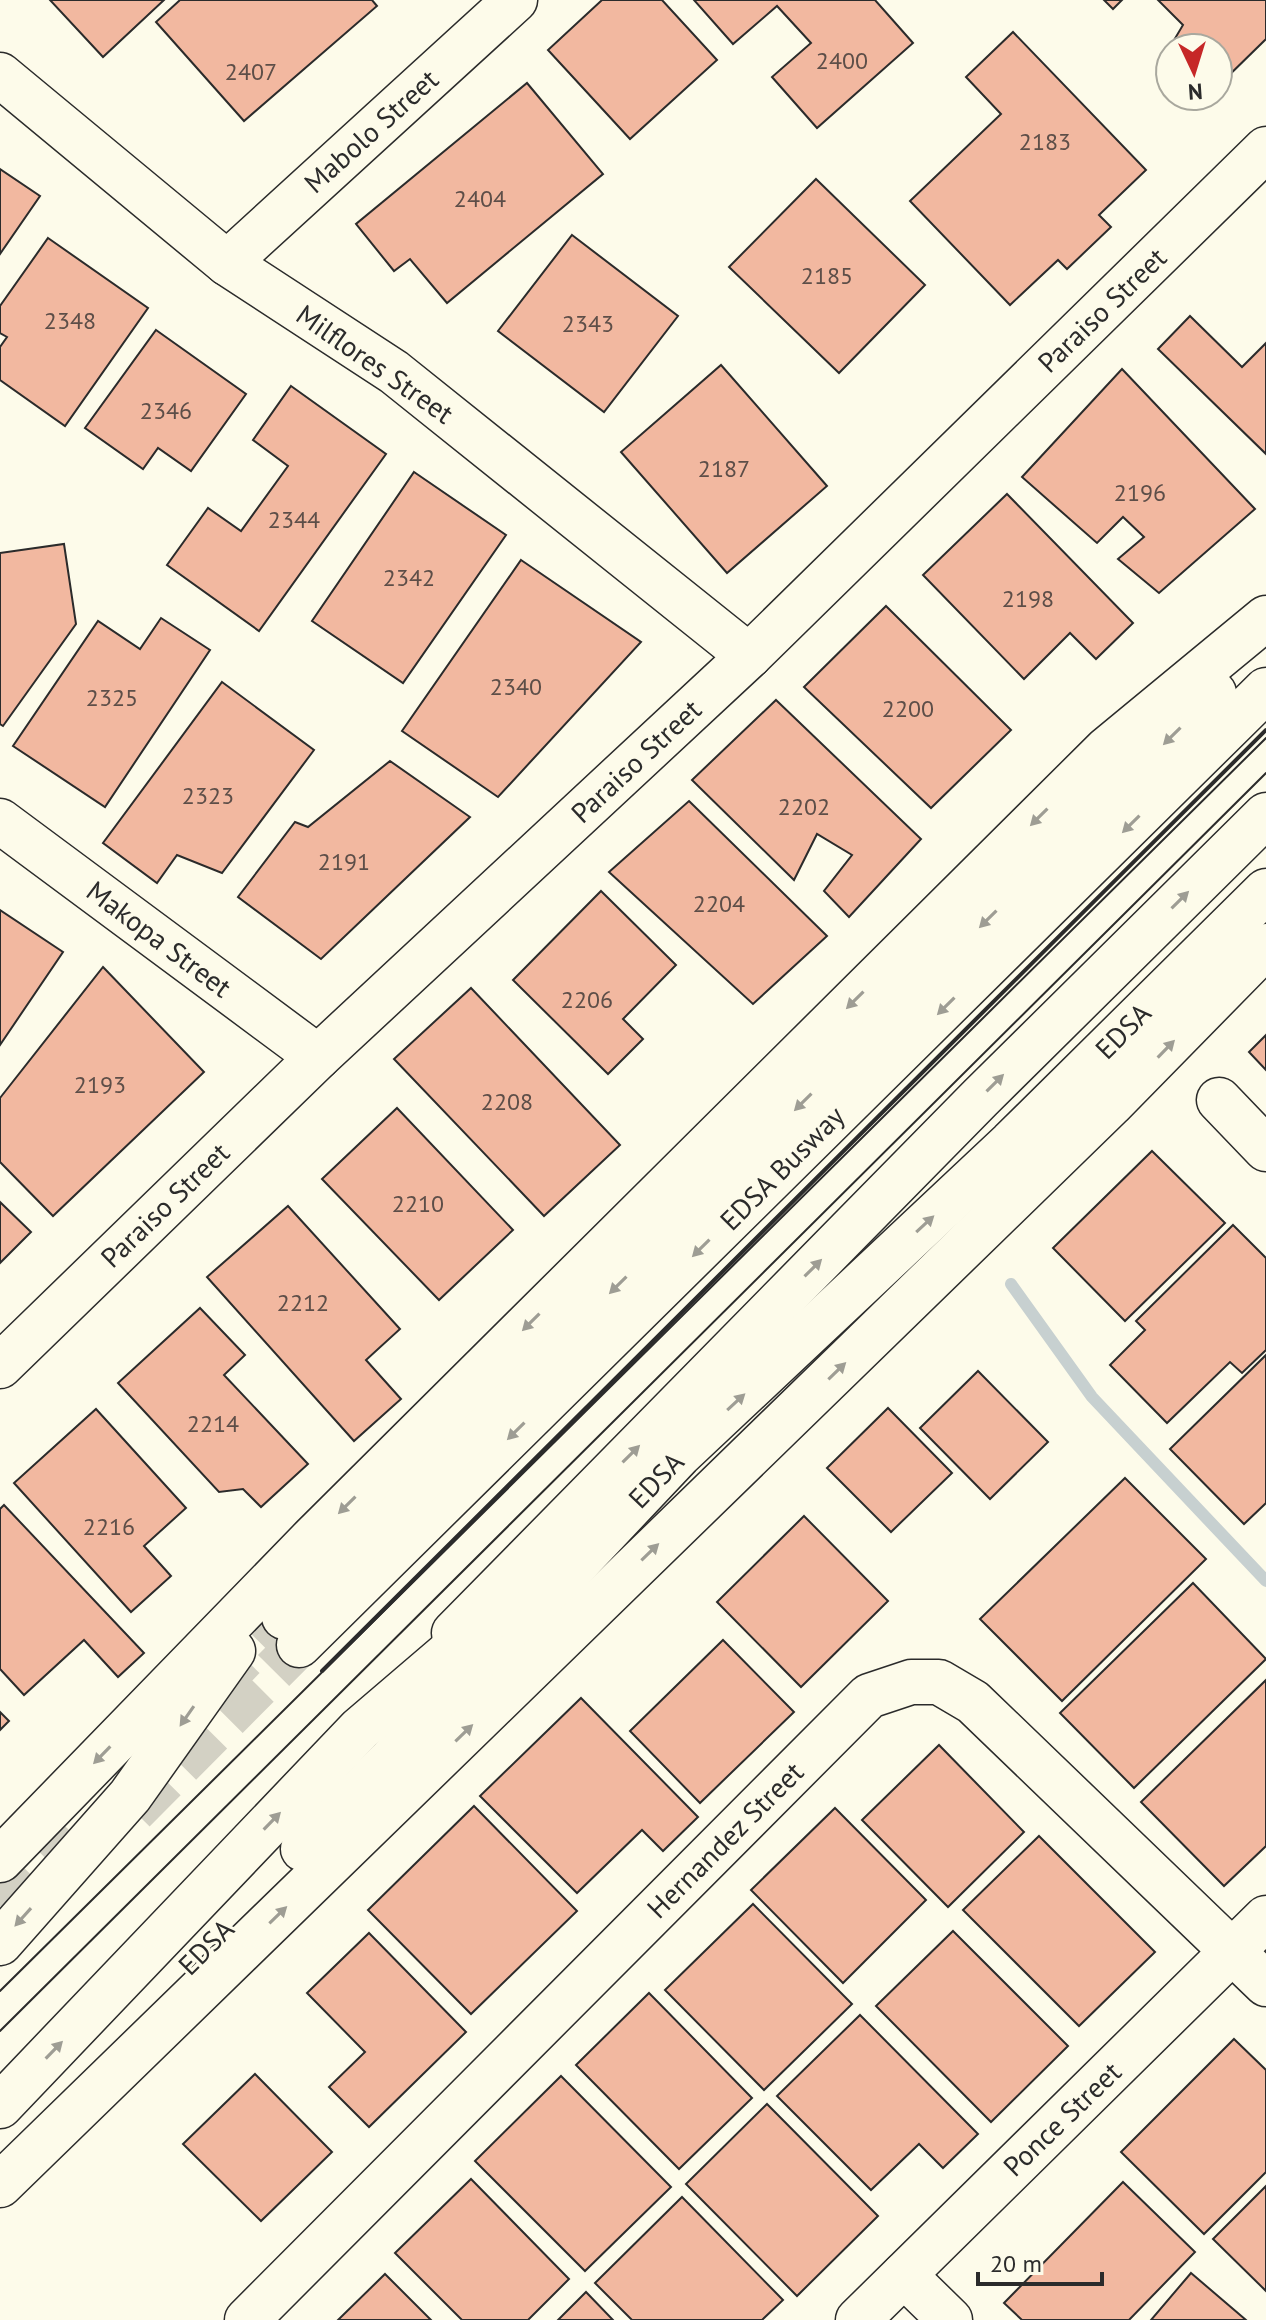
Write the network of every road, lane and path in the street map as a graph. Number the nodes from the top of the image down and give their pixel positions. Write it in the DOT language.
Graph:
graph roads {
  1 [pos="515,0"];
  2 [pos="0,75"];
  3 [pos="1266,149"];
  4 [pos="227,263"];
  5 [pos="1266,618"];
  6 [pos="1266,640"];
  7 [pos="749,656"];
  8 [pos="1266,690"];
  9 [pos="1266,815"];
  10 [pos="0,821"];
  11 [pos="1266,891"];
  12 [pos="1266,946"];
  13 [pos="318,1057"];
  14 [pos="1219,1100"];
  15 [pos="1266,1149"];
  16 [pos="0,1366"];
  17 [pos="679,1455"];
  18 [pos="313,1538"];
  19 [pos="360,1729"];
  20 [pos="0,1860"];
  21 [pos="1266,1918"];
  22 [pos="0,1943"];
  23 [pos="1233,1952"];
  24 [pos="1266,1984"];
  25 [pos="67,2091"];
  26 [pos="0,2106"];
  27 [pos="0,2185"];
  28 [pos="904,2275"];
  29 [pos="247,2320"];
  30 [pos="858,2320"];
  31 [pos="950,2320"];
  1 -- 4 [label="main road, Mabolo Street"];
  2 -- 4 [label="main road, Milflores Street"];
  3 -- 7 [label="main road, Paraiso Street"];
  4 -- 7 [label="main road, Milflores Street"];
  5 -- 18 [label="main road, one-way"];
  6 -- 8 [label="main road, EDSA Busway"];
  7 -- 13 [label="main road, Paraiso Street"];
  19 -- 9 [label="main road, one-way"];
  10 -- 13 [label="main road, Makopa Street"];
  17 -- 11 [label="main road, EDSA, one-way"];
  27 -- 12 [label="main road, one-way"];
  13 -- 16 [label="main road, Paraiso Street"];
  14 -- 15 [label="main road"];
  17 -- 19 [label="main road"];
  17 -- 25 [label="main road, EDSA"];
  18 -- 20 [label="main road, one-way"];
  18 -- 22 [label="main road, one-way"];
  26 -- 19 [label="main road, one-way"];
  21 -- 23 [label="main road, Ponce Street"];
  23 -- 24 [label="main road, Hernandez Street"];
  23 -- 28 [label="main road, Ponce Street"];
  23 -- 29 [label="main road, Hernandez Street"];
  28 -- 30 [label="main road, Ponce Street"];
  28 -- 31 [label="main road"];
}
